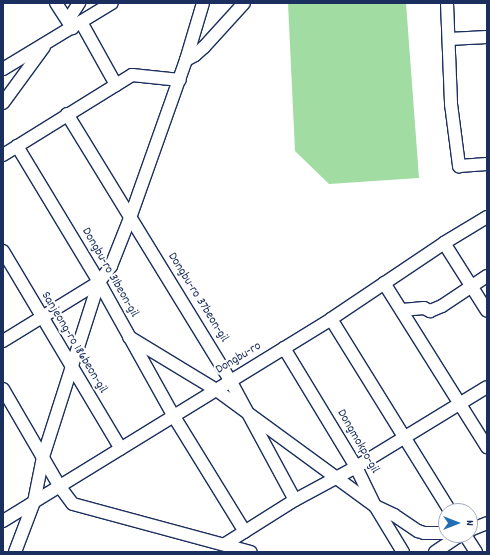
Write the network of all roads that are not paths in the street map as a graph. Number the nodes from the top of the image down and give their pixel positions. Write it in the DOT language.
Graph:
graph roads {
  1 [pos="56,3"];
  2 [pos="79,3"];
  3 [pos="112,3"];
  4 [pos="203,3"];
  5 [pos="244,3"];
  6 [pos="447,3"];
  7 [pos="76,25"];
  8 [pos="487,37"];
  9 [pos="449,39"];
  10 [pos="47,43"];
  11 [pos="186,60"];
  12 [pos="3,70"];
  13 [pos="180,80"];
  14 [pos="116,85"];
  15 [pos="3,103"];
  16 [pos="67,114"];
  17 [pos="17,146"];
  18 [pos="3,155"];
  19 [pos="487,164"];
  20 [pos="130,218"];
  21 [pos="487,218"];
  22 [pos="444,244"];
  23 [pos="3,251"];
  24 [pos="487,276"];
  25 [pos="100,282"];
  26 [pos="384,283"];
  27 [pos="471,286"];
  28 [pos="402,310"];
  29 [pos="487,311"];
  30 [pos="41,317"];
  31 [pos="331,319"];
  32 [pos="129,336"];
  33 [pos="3,341"];
  34 [pos="284,348"];
  35 [pos="72,368"];
  36 [pos="230,380"];
  37 [pos="487,387"];
  38 [pos="3,388"];
  39 [pos="215,389"];
  40 [pos="460,404"];
  41 [pos="174,415"];
  42 [pos="250,416"];
  43 [pos="405,437"];
  44 [pos="487,447"];
  45 [pos="120,449"];
  46 [pos="43,457"];
  47 [pos="356,467"];
  48 [pos="337,476"];
  49 [pos="60,487"];
  50 [pos="295,500"];
  51 [pos="34,502"];
  52 [pos="445,503"];
  53 [pos="375,506"];
  54 [pos="4,518"];
  55 [pos="245,532"];
  56 [pos="438,533"];
  57 [pos="448,543"];
  58 [pos="470,543"];
  59 [pos="225,544"];
  60 [pos="15,552"];
  61 [pos="251,552"];
  62 [pos="403,552"];
  63 [pos="435,552"];
  64 [pos="476,552"];
  1 -- 7 [label="street"];
  2 -- 7 [label="street"];
  3 -- 7 [label="street"];
  4 -- 11 [label="street"];
  5 -- 11 [label="street"];
  6 -- 9 [label="street"];
  7 -- 10 [label="street"];
  7 -- 14 [label="street"];
  8 -- 9 [label="street"];
  9 -- 19 [label="street"];
  10 -- 12 [label="street"];
  10 -- 15 [label="street"];
  11 -- 13 [label="street"];
  13 -- 14 [label="street"];
  13 -- 20 [label="street"];
  14 -- 16 [label="street"];
  16 -- 17 [label="street"];
  16 -- 20 [label="street, Dongbu-ro 37beon-gil"];
  17 -- 18 [label="street"];
  17 -- 25 [label="street, Dongbu-ro 31beon-gil"];
  20 -- 25 [label="street"];
  20 -- 36 [label="street, Dongbu-ro 37beon-gil"];
  21 -- 22 [label="street, Dongbu-ro"];
  22 -- 26 [label="street, Dongbu-ro"];
  22 -- 27 [label="street"];
  23 -- 30 [label="street, Sanjeong-ro 186beon-gil"];
  24 -- 27 [label="street"];
  25 -- 30 [label="street"];
  25 -- 32 [label="street, Dongbu-ro 31beon-gil"];
  25 -- 35 [label="street"];
  26 -- 28 [label="street"];
  26 -- 31 [label="street, Dongbu-ro"];
  27 -- 28 [label="street"];
  27 -- 29 [label="street"];
  28 -- 40 [label="street"];
  30 -- 33 [label="street"];
  30 -- 35 [label="street, Sanjeong-ro 186beon-gil"];
  31 -- 34 [label="street, Dongbu-ro"];
  31 -- 43 [label="street"];
  32 -- 39 [label="street"];
  32 -- 41 [label="street, Dongbu-ro 31beon-gil"];
  34 -- 36 [label="street, Dongbu-ro"];
  34 -- 47 [label="street, Dongmokpo-gil"];
  35 -- 45 [label="street, Sanjeong-ro 186beon-gil"];
  35 -- 46 [label="street"];
  36 -- 39 [label="street, Dongbu-ro"];
  36 -- 42 [label="street, Dongbu-ro 37beon-gil"];
  37 -- 40 [label="street"];
  38 -- 46 [label="street"];
  39 -- 41 [label="street, Dongbu-ro"];
  39 -- 42 [label="street"];
  40 -- 43 [label="street"];
  40 -- 44 [label="street"];
  41 -- 45 [label="street, Dongbu-ro"];
  41 -- 55 [label="street, Dongbu-ro 31beon-gil"];
  42 -- 48 [label="street"];
  42 -- 50 [label="street, Dongbu-ro 37beon-gil"];
  43 -- 47 [label="street"];
  43 -- 52 [label="street"];
  45 -- 49 [label="street, Dongbu-ro"];
  46 -- 49 [label="street"];
  46 -- 51 [label="street"];
  47 -- 48 [label="street"];
  47 -- 53 [label="street, Dongmokpo-gil"];
  48 -- 50 [label="street"];
  48 -- 53 [label="street"];
  49 -- 51 [label="street, Dongbu-ro"];
  49 -- 59 [label="street"];
  50 -- 55 [label="street"];
  51 -- 54 [label="street, Dongbu-ro"];
  51 -- 60 [label="street"];
  53 -- 56 [label="street"];
  53 -- 62 [label="street, Dongmokpo-gil"];
  55 -- 59 [label="street"];
  57 -- 63 [label="street"];
  58 -- 64 [label="street"];
  59 -- 61 [label="street"];
}
